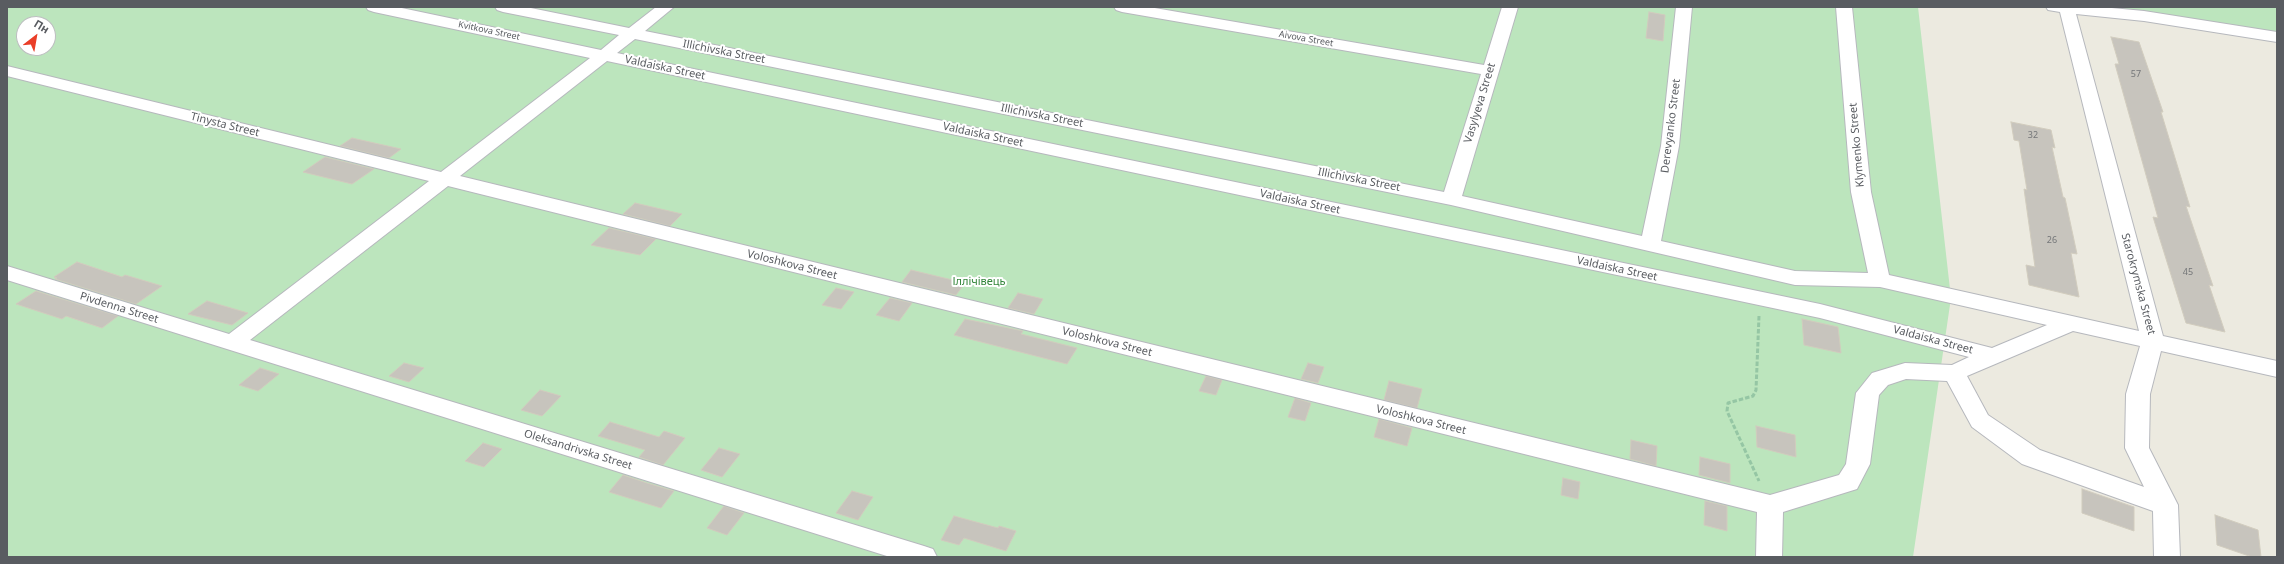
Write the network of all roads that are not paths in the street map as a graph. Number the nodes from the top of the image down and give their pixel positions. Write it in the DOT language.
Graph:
graph roads {
  1 [pos="374,7"];
  2 [pos="503,7"];
  3 [pos="666,7"];
  4 [pos="1122,7"];
  5 [pos="1510,7"];
  6 [pos="1684,7"];
  7 [pos="1844,7"];
  8 [pos="2060,8"];
  9 [pos="2142,12"];
  10 [pos="632,33"];
  11 [pos="2277,37"];
  12 [pos="603,55"];
  13 [pos="7,71"];
  14 [pos="1490,71"];
  15 [pos="444,179"];
  16 [pos="1451,199"];
  17 [pos="1650,245"];
  18 [pos="7,273"];
  19 [pos="1880,280"];
  20 [pos="2071,323"];
  21 [pos="2153,341"];
  22 [pos="232,343"];
  23 [pos="1994,356"];
  24 [pos="2277,369"];
  25 [pos="1954,373"];
  26 [pos="1770,505"];
  27 [pos="2165,505"];
  28 [pos="924,557"];
  29 [pos="1769,557"];
  30 [pos="2167,557"];
  1 -- 12 [label="street, Kvitkova Street"];
  2 -- 10 [label="street, Illichivska Street"];
  3 -- 10 [label="street"];
  4 -- 14 [label="street, Aivova Street"];
  5 -- 14 [label="street, Vasylyeva Street"];
  6 -- 17 [label="street, Derevyanko Street"];
  7 -- 19 [label="street, Klymenko Street"];
  8 -- 9 [label="street"];
  8 -- 21 [label="street, Starokrymska Street"];
  9 -- 11 [label="street"];
  10 -- 12 [label="street"];
  10 -- 16 [label="street, Illichivska Street"];
  12 -- 15 [label="street"];
  12 -- 23 [label="street, Valdaiska Street"];
  13 -- 15 [label="street, Tinysta Street"];
  14 -- 16 [label="street, Vasylyeva Street"];
  15 -- 22 [label="street"];
  15 -- 26 [label="street, Voloshkova Street"];
  16 -- 17 [label="street, Illichivska Street"];
  17 -- 19 [label="street, Illichivska Street"];
  18 -- 22 [label="street, Pivdenna Street"];
  19 -- 20 [label="street, Illichivska Street"];
  20 -- 21 [label="street, Illichivska Street"];
  20 -- 23 [label="street"];
  21 -- 24 [label="street, Illichivska Street"];
  21 -- 27 [label="street, Starokrymska Street"];
  22 -- 28 [label="street, Oleksandrivska Street"];
  23 -- 25 [label="street"];
  25 -- 26 [label="street"];
  25 -- 27 [label="street"];
  26 -- 29 [label="street"];
  27 -- 30 [label="street, Starokrymska Street"];
}
